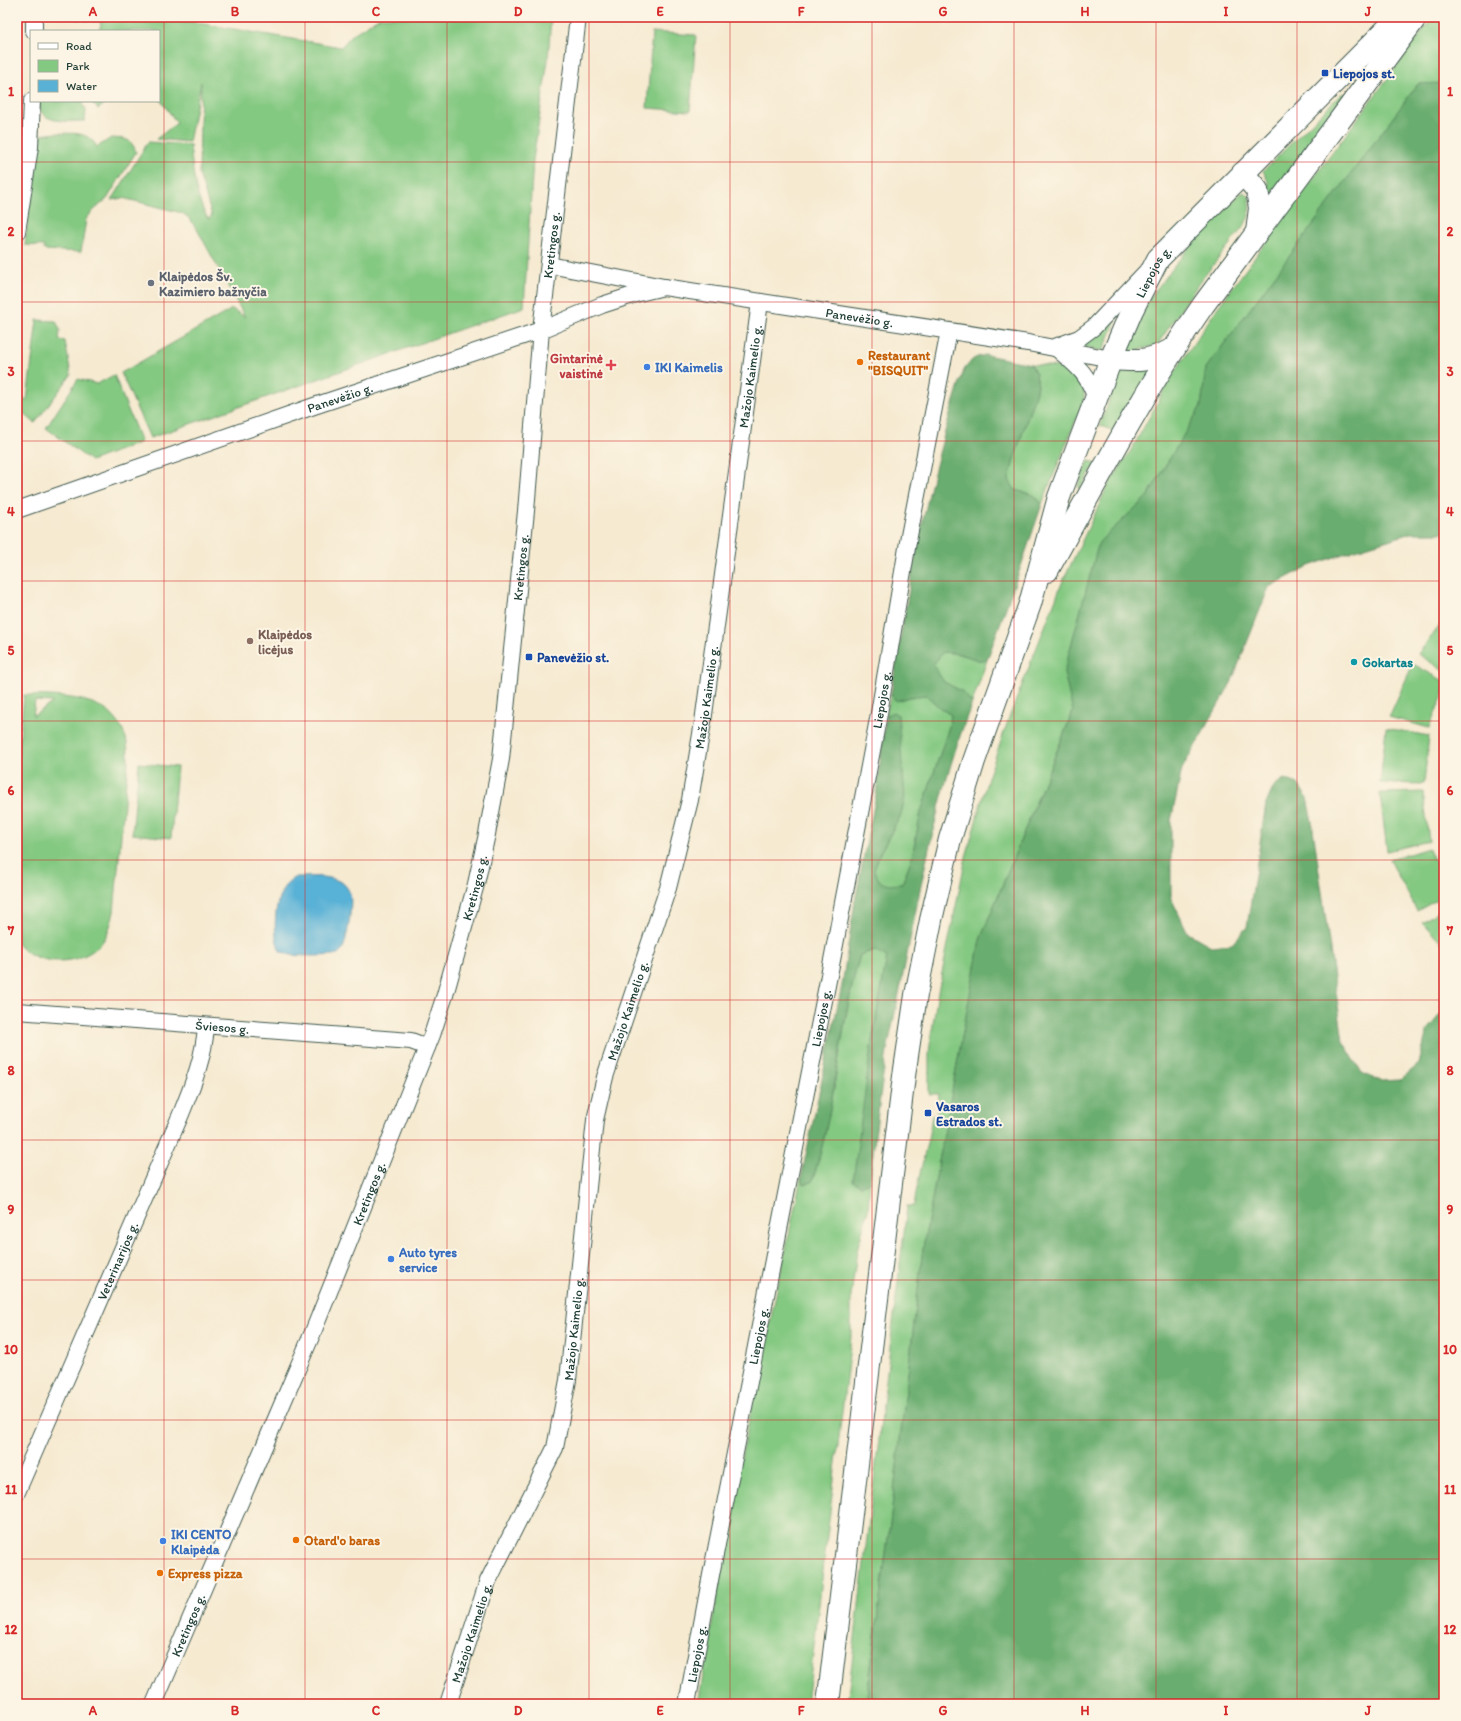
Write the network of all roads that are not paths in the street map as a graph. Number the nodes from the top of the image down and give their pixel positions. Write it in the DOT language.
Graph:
graph roads {
  1 [pos="34,17"];
  2 [pos="578,17"];
  3 [pos="1400,17"];
  4 [pos="1416,17"];
  5 [pos="34,30"];
  6 [pos="32,102"];
  7 [pos="1243,173"];
  8 [pos="17,232"];
  9 [pos="1257,232"];
  10 [pos="1158,259"];
  11 [pos="550,266"];
  12 [pos="664,287"];
  13 [pos="760,302"];
  14 [pos="541,330"];
  15 [pos="949,331"];
  16 [pos="1055,347"];
  17 [pos="1173,349"];
  18 [pos="1112,359"];
  19 [pos="1096,399"];
  20 [pos="1079,444"];
  21 [pos="1109,459"];
  22 [pos="17,510"];
  23 [pos="1030,604"];
  24 [pos="17,1011"];
  25 [pos="206,1026"];
  26 [pos="427,1047"];
  27 [pos="17,1492"];
  28 [pos="154,1704"];
  29 [pos="448,1704"];
  30 [pos="687,1704"];
  31 [pos="828,1704"];
  1 -- 5 [label="street"];
  2 -- 11 [label="street, Kretingos g."];
  3 -- 7 [label="main road, Liepojos g."];
  4 -- 9 [label="main road, Liepojos g."];
  6 -- 8 [label="street"];
  7 -- 9 [label="main road"];
  7 -- 10 [label="main road, Liepojos g."];
  9 -- 17 [label="main road, Liepojos g."];
  10 -- 16 [label="street, Panevėžio g."];
  10 -- 18 [label="main road, Liepojos g."];
  11 -- 12 [label="street, Panevėžio g."];
  11 -- 14 [label="street, Kretingos g."];
  12 -- 13 [label="street, Panevėžio g."];
  12 -- 14 [label="street, Panevėžio g."];
  13 -- 15 [label="street, Panevėžio g."];
  13 -- 29 [label="street, Mažojo Kaimelio g."];
  14 -- 22 [label="street, Panevėžio g."];
  14 -- 26 [label="street, Kretingos g."];
  15 -- 16 [label="street, Panevėžio g."];
  15 -- 30 [label="street, Liepojos g."];
  16 -- 18 [label="street, Panevėžio g."];
  16 -- 19 [label="street"];
  17 -- 18 [label="main road"];
  17 -- 21 [label="main road, Liepojos g."];
  18 -- 19 [label="main road, Liepojos g."];
  19 -- 20 [label="main road, Liepojos g."];
  20 -- 21 [label="main road"];
  20 -- 23 [label="main road, Liepojos g."];
  21 -- 23 [label="main road, Liepojos g."];
  23 -- 31 [label="main road, Liepojos g."];
  24 -- 25 [label="street, Šviesos g."];
  25 -- 26 [label="street, Šviesos g."];
  25 -- 27 [label="street, Veterinarijos g."];
  26 -- 28 [label="street, Kretingos g."];
}
